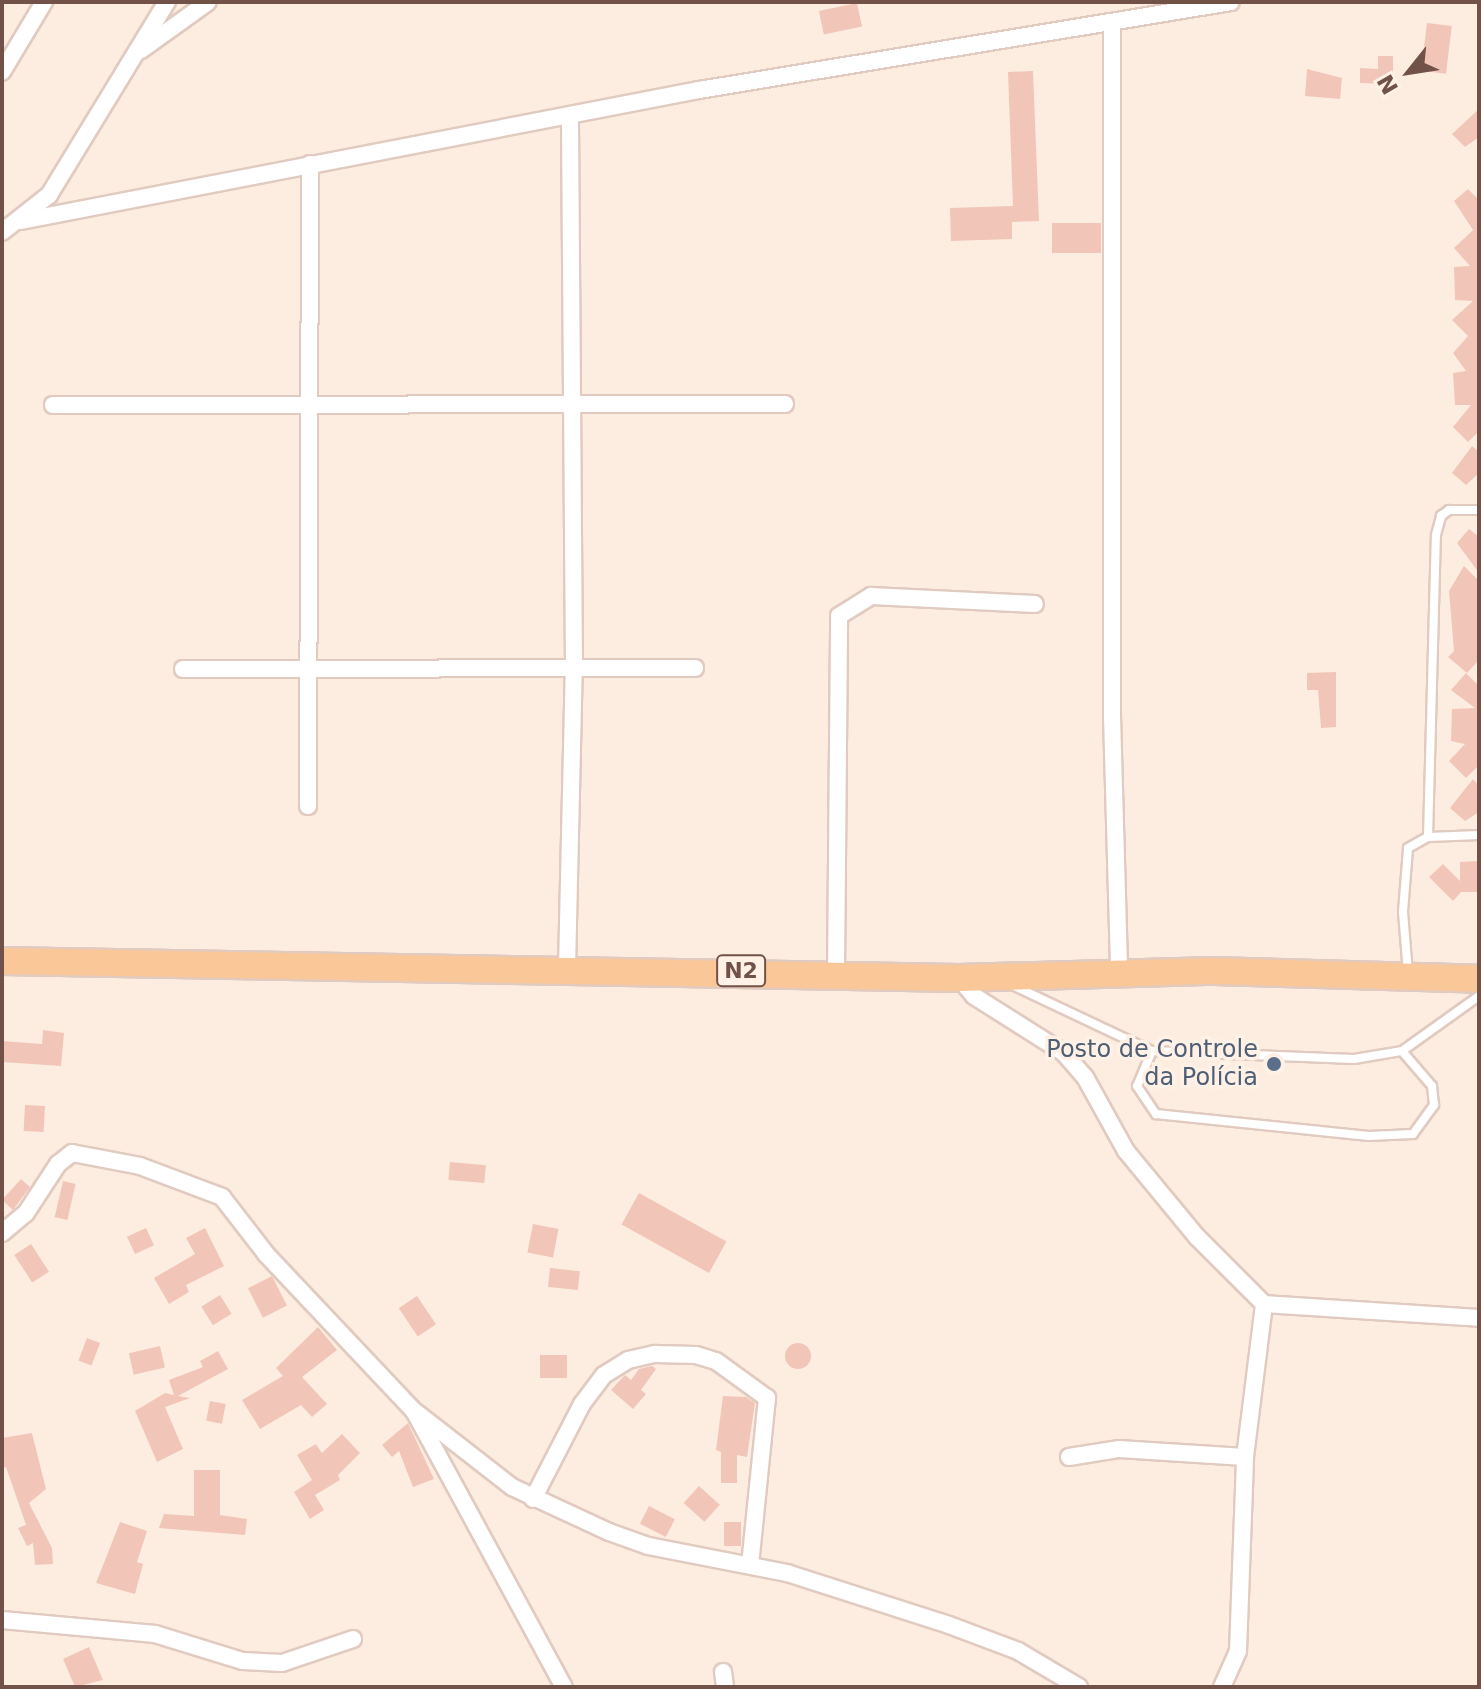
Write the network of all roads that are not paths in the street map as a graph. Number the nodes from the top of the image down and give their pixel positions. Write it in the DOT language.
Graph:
graph roads {
  1 [pos="44,2"];
  2 [pos="167,2"];
  3 [pos="208,2"];
  4 [pos="1231,2"];
  5 [pos="1112,24"];
  6 [pos="134,55"];
  7 [pos="2,72"];
  8 [pos="570,117"];
  9 [pos="310,164"];
  10 [pos="21,221"];
  11 [pos="2,232"];
  12 [pos="785,404"];
  13 [pos="53,405"];
  14 [pos="308,407"];
  15 [pos="575,407"];
  16 [pos="1479,510"];
  17 [pos="1035,604"];
  18 [pos="574,668"];
  19 [pos="695,668"];
  20 [pos="183,669"];
  21 [pos="309,669"];
  22 [pos="308,806"];
  23 [pos="1479,835"];
  24 [pos="1428,837"];
  25 [pos="2,961"];
  26 [pos="567,968"];
  27 [pos="836,974"];
  28 [pos="1119,974"];
  29 [pos="1408,975"];
  30 [pos="996,976"];
  31 [pos="959,978"];
  32 [pos="1479,979"];
  33 [pos="1479,996"];
  34 [pos="1152,1051"];
  35 [pos="1402,1051"];
  36 [pos="2,1233"];
  37 [pos="1264,1304"];
  38 [pos="1479,1318"];
  39 [pos="414,1411"];
  40 [pos="1069,1457"];
  41 [pos="1245,1457"];
  42 [pos="533,1499"];
  43 [pos="750,1564"];
  44 [pos="2,1620"];
  45 [pos="353,1639"];
  46 [pos="564,1687"];
  47 [pos="1079,1687"];
  48 [pos="1222,1687"];
  1 -- 7 [label="street"];
  2 -- 6 [label="street"];
  3 -- 6 [label="street"];
  4 -- 5 [label="street"];
  5 -- 8 [label="street"];
  5 -- 28 [label="street"];
  6 -- 10 [label="street"];
  8 -- 9 [label="street"];
  8 -- 15 [label="street"];
  9 -- 10 [label="street"];
  9 -- 14 [label="street"];
  10 -- 11 [label="street"];
  12 -- 15 [label="street"];
  13 -- 14 [label="street"];
  14 -- 15 [label="street"];
  14 -- 21 [label="street"];
  15 -- 18 [label="street"];
  16 -- 24 [label="lane"];
  17 -- 27 [label="street"];
  18 -- 19 [label="street"];
  18 -- 21 [label="street"];
  18 -- 26 [label="street"];
  20 -- 21 [label="street"];
  21 -- 22 [label="street"];
  23 -- 24 [label="lane"];
  24 -- 29 [label="lane"];
  25 -- 26 [label="main road, N2"];
  26 -- 27 [label="main road, N2"];
  27 -- 31 [label="main road, N2"];
  28 -- 29 [label="main road, N2"];
  28 -- 30 [label="main road, N2"];
  29 -- 32 [label="main road, N2"];
  30 -- 31 [label="main road, N2"];
  30 -- 34 [label="lane"];
  31 -- 37 [label="street"];
  33 -- 35 [label="lane"];
  34 -- 35 [label="lane"];
  34 -- 35 [label="lane"];
  36 -- 39 [label="street"];
  37 -- 38 [label="street"];
  37 -- 41 [label="street"];
  39 -- 42 [label="street"];
  39 -- 46 [label="street"];
  40 -- 41 [label="street"];
  41 -- 48 [label="street"];
  42 -- 43 [label="street"];
  42 -- 43 [label="street"];
  43 -- 47 [label="street"];
  44 -- 45 [label="street"];
}
